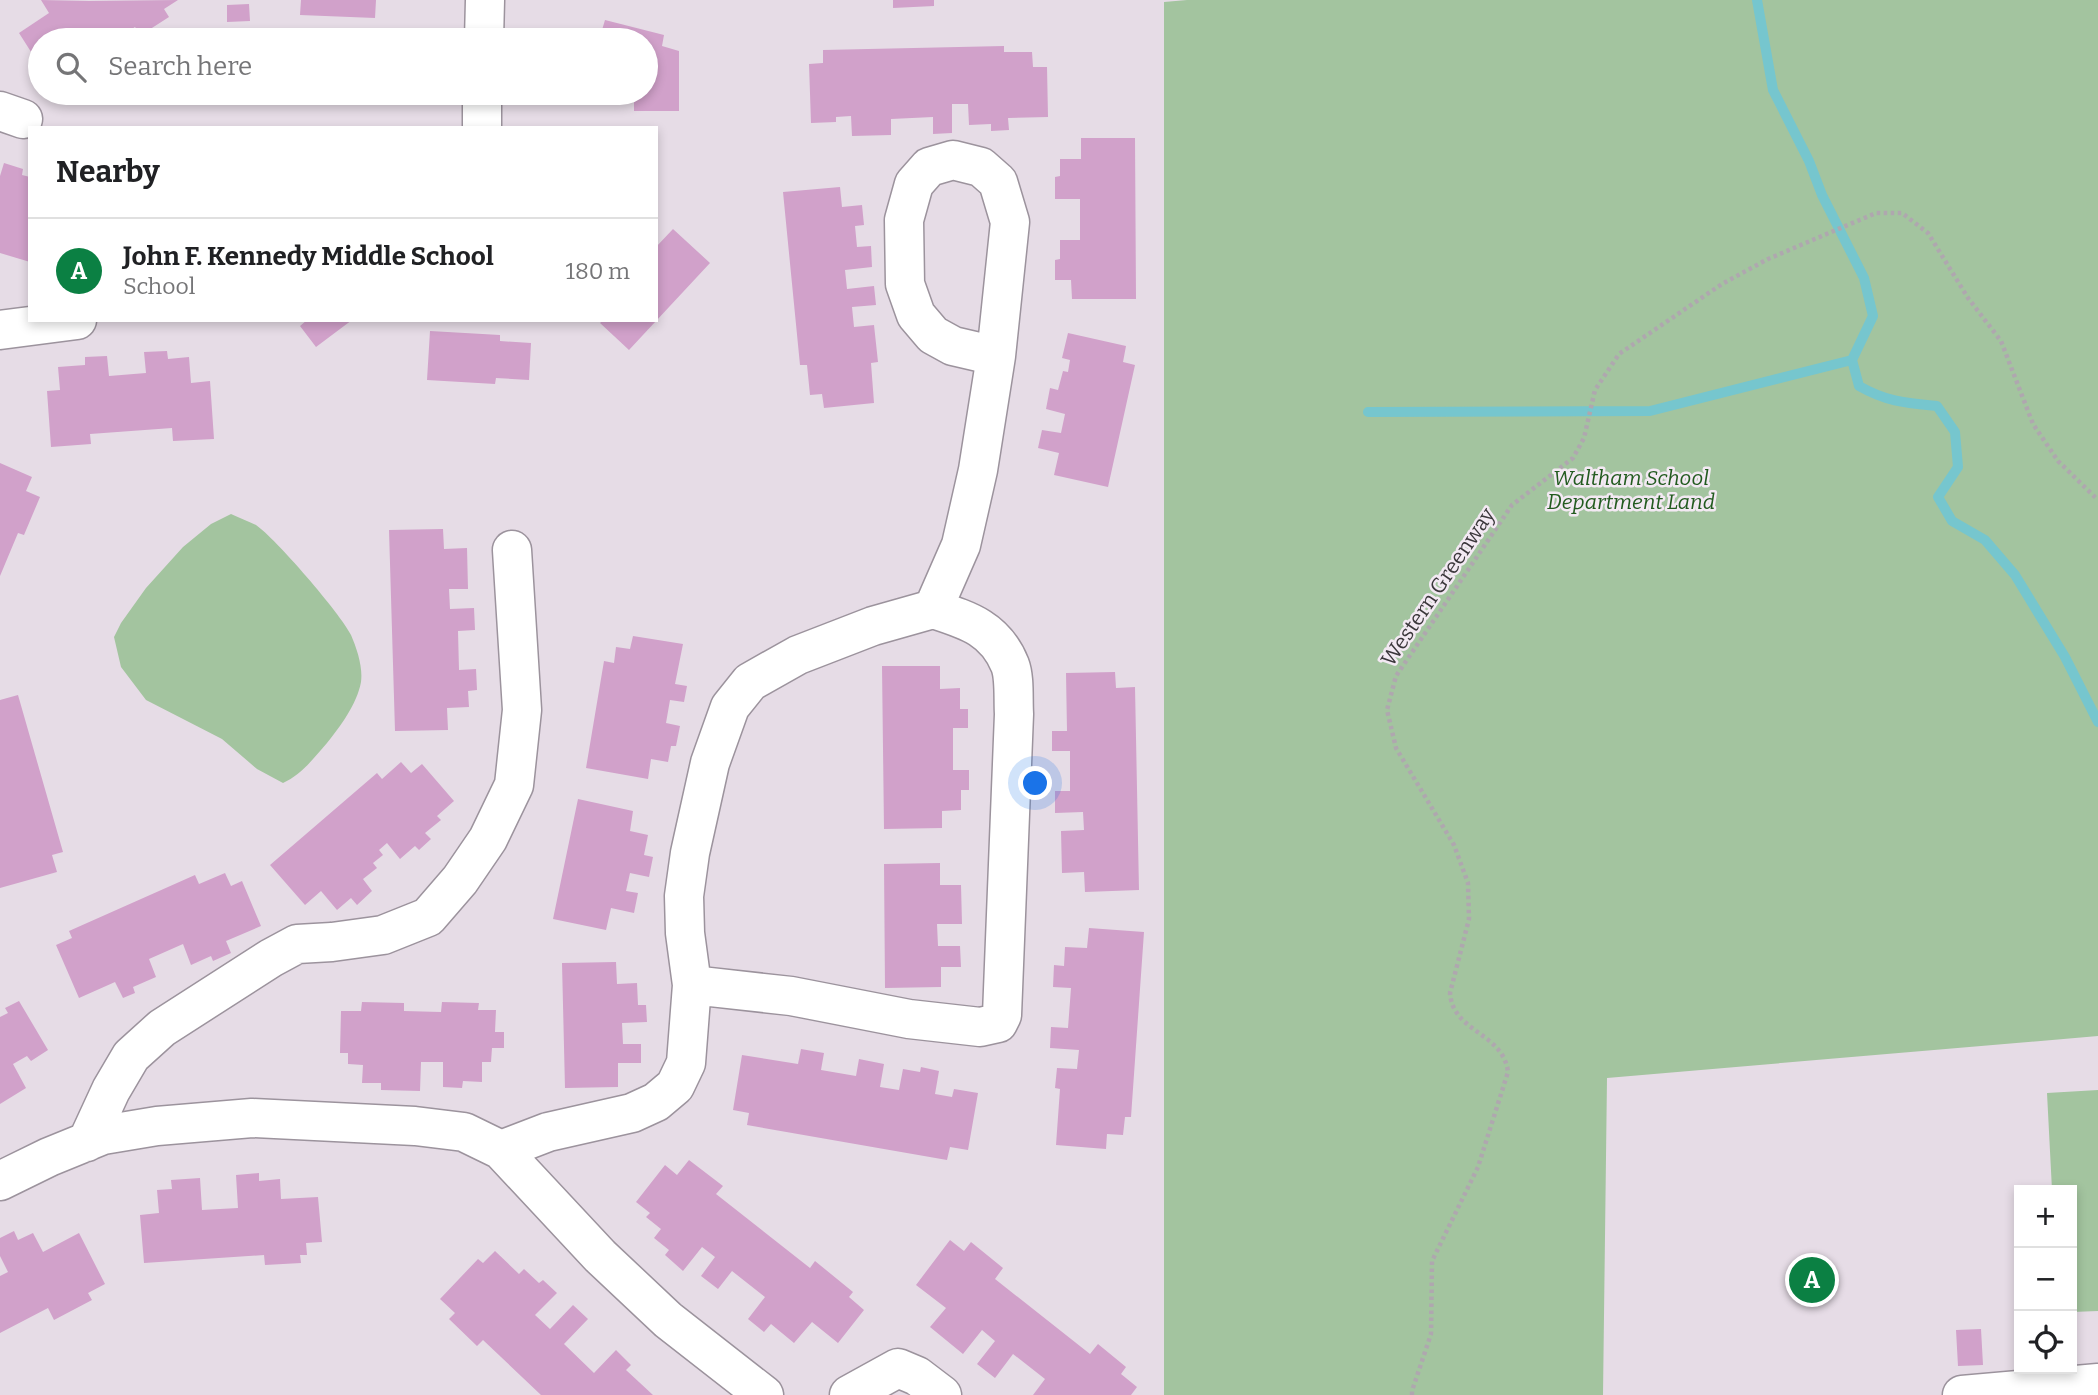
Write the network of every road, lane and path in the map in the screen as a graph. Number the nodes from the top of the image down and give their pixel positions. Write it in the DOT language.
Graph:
graph roads {
  1 [pos="485,0"];
  2 [pos="484,28"];
  3 [pos="482,105"];
  4 [pos="482,126"];
  5 [pos="62,322"];
  6 [pos="0,330"];
  7 [pos="996,356"];
  8 [pos="2098,500"];
  9 [pos="512,550"];
  10 [pos="933,609"];
  11 [pos="692,985"];
  12 [pos="87,1142"];
  13 [pos="501,1150"];
  14 [pos="0,1181"];
  15 [pos="2098,1384"];
  16 [pos="764,1395"];
  17 [pos="849,1395"];
  18 [pos="942,1395"];
  19 [pos="1412,1395"];
  20 [pos="1962,1395"];
  1 -- 2 [label="street"];
  3 -- 4 [label="street"];
  5 -- 6 [label="street"];
  7 -- 7 [label="street"];
  7 -- 10 [label="street"];
  8 -- 19 [label="path, Western Greenway"];
  9 -- 12 [label="street"];
  10 -- 11 [label="street"];
  10 -- 11 [label="street"];
  11 -- 13 [label="street"];
  12 -- 13 [label="street"];
  12 -- 14 [label="street"];
  13 -- 16 [label="street"];
  15 -- 20 [label="street"];
  17 -- 18 [label="street"];
}
